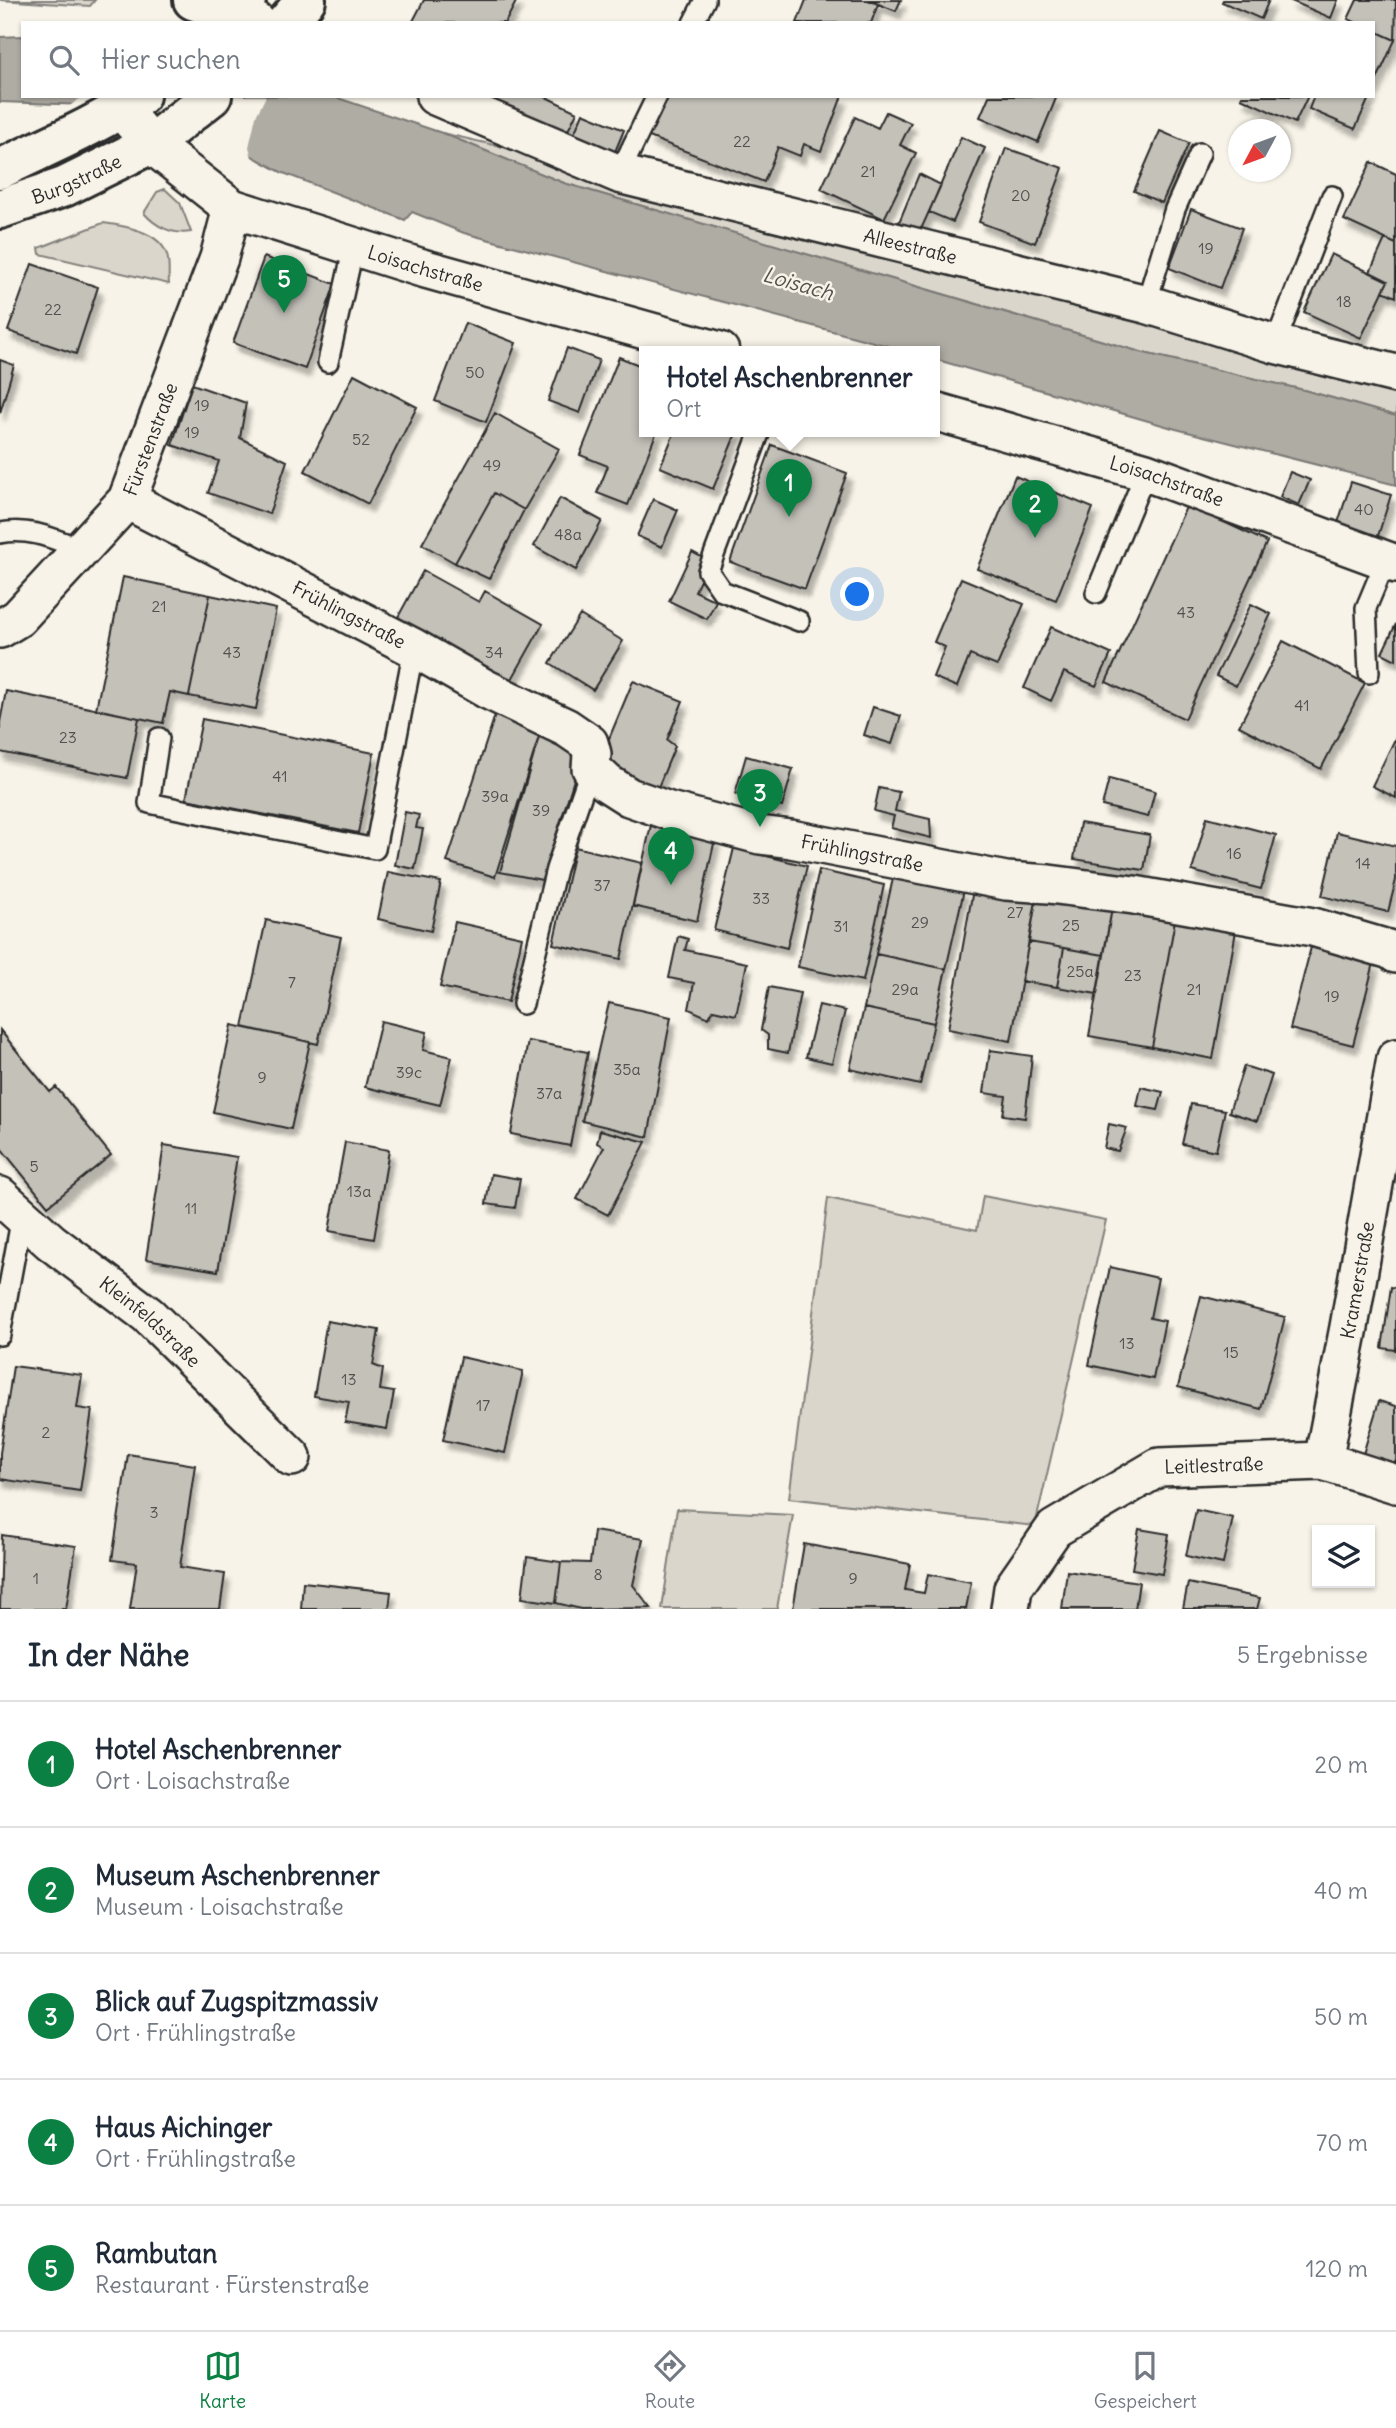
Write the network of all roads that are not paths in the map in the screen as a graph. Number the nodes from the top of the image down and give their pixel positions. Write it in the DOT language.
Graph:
graph roads {
  1 [pos="193,0"];
  2 [pos="306,0"];
  3 [pos="705,0"];
  4 [pos="240,15"];
  5 [pos="288,21"];
  6 [pos="695,21"];
  7 [pos="209,98"];
  8 [pos="440,98"];
  9 [pos="656,98"];
  10 [pos="131,103"];
  11 [pos="151,144"];
  12 [pos="1200,153"];
  13 [pos="0,169"];
  14 [pos="619,174"];
  15 [pos="1332,196"];
  16 [pos="232,208"];
  17 [pos="0,209"];
  18 [pos="354,246"];
  19 [pos="1146,304"];
  20 [pos="1275,344"];
  21 [pos="702,346"];
  22 [pos="328,362"];
  23 [pos="1396,374"];
  24 [pos="940,413"];
  25 [pos="758,437"];
  26 [pos="1146,472"];
  27 [pos="127,500"];
  28 [pos="0,533"];
  29 [pos="81,549"];
  30 [pos="1391,562"];
  31 [pos="1096,593"];
  32 [pos="799,621"];
  33 [pos="0,629"];
  34 [pos="414,648"];
  35 [pos="1369,673"];
  36 [pos="159,738"];
  37 [pos="591,768"];
  38 [pos="1396,954"];
  39 [pos="523,1004"];
  40 [pos="1396,1058"];
  41 [pos="11,1206"];
  42 [pos="0,1335"];
  43 [pos="292,1457"];
  44 [pos="1323,1461"];
  45 [pos="1396,1484"];
  46 [pos="1010,1609"];
  1 -- 4 [label="main road"];
  2 -- 5 [label="main road"];
  3 -- 6 [label="lane"];
  7 -- 11 [label="main road"];
  8 -- 14 [label="street, Alleestraße"];
  9 -- 14 [label="lane"];
  10 -- 11 [label="street, Loisachstraße"];
  10 -- 13 [label="main road"];
  11 -- 16 [label="street, Loisachstraße"];
  11 -- 17 [label="main road, Burgstraße"];
  12 -- 19 [label="lane"];
  14 -- 19 [label="street, Alleestraße"];
  15 -- 20 [label="lane"];
  16 -- 18 [label="street, Loisachstraße"];
  16 -- 27 [label="street, Fürstenstraße"];
  18 -- 21 [label="street, Loisachstraße"];
  18 -- 22 [label="lane"];
  19 -- 20 [label="street, Alleestraße"];
  20 -- 23 [label="street, Alleestraße"];
  24 -- 26 [label="street, Loisachstraße"];
  25 -- 32 [label="lane"];
  26 -- 30 [label="street, Loisachstraße"];
  26 -- 31 [label="lane"];
  27 -- 29 [label="street, Fürstenstraße"];
  27 -- 34 [label="street, Frühlingstraße"];
  28 -- 29 [label="lane"];
  29 -- 33 [label="street, Fürstenstraße"];
  30 -- 35 [label="lane"];
  34 -- 36 [label="lane"];
  34 -- 37 [label="street, Frühlingstraße"];
  37 -- 38 [label="street, Frühlingstraße"];
  37 -- 39 [label="lane"];
  40 -- 44 [label="street, Kramerstraße"];
  41 -- 42 [label="lane"];
  41 -- 43 [label="street, Kleinfeldstraße"];
  44 -- 45 [label="street, Leitlestraße"];
  44 -- 46 [label="street, Leitlestraße"];
}
